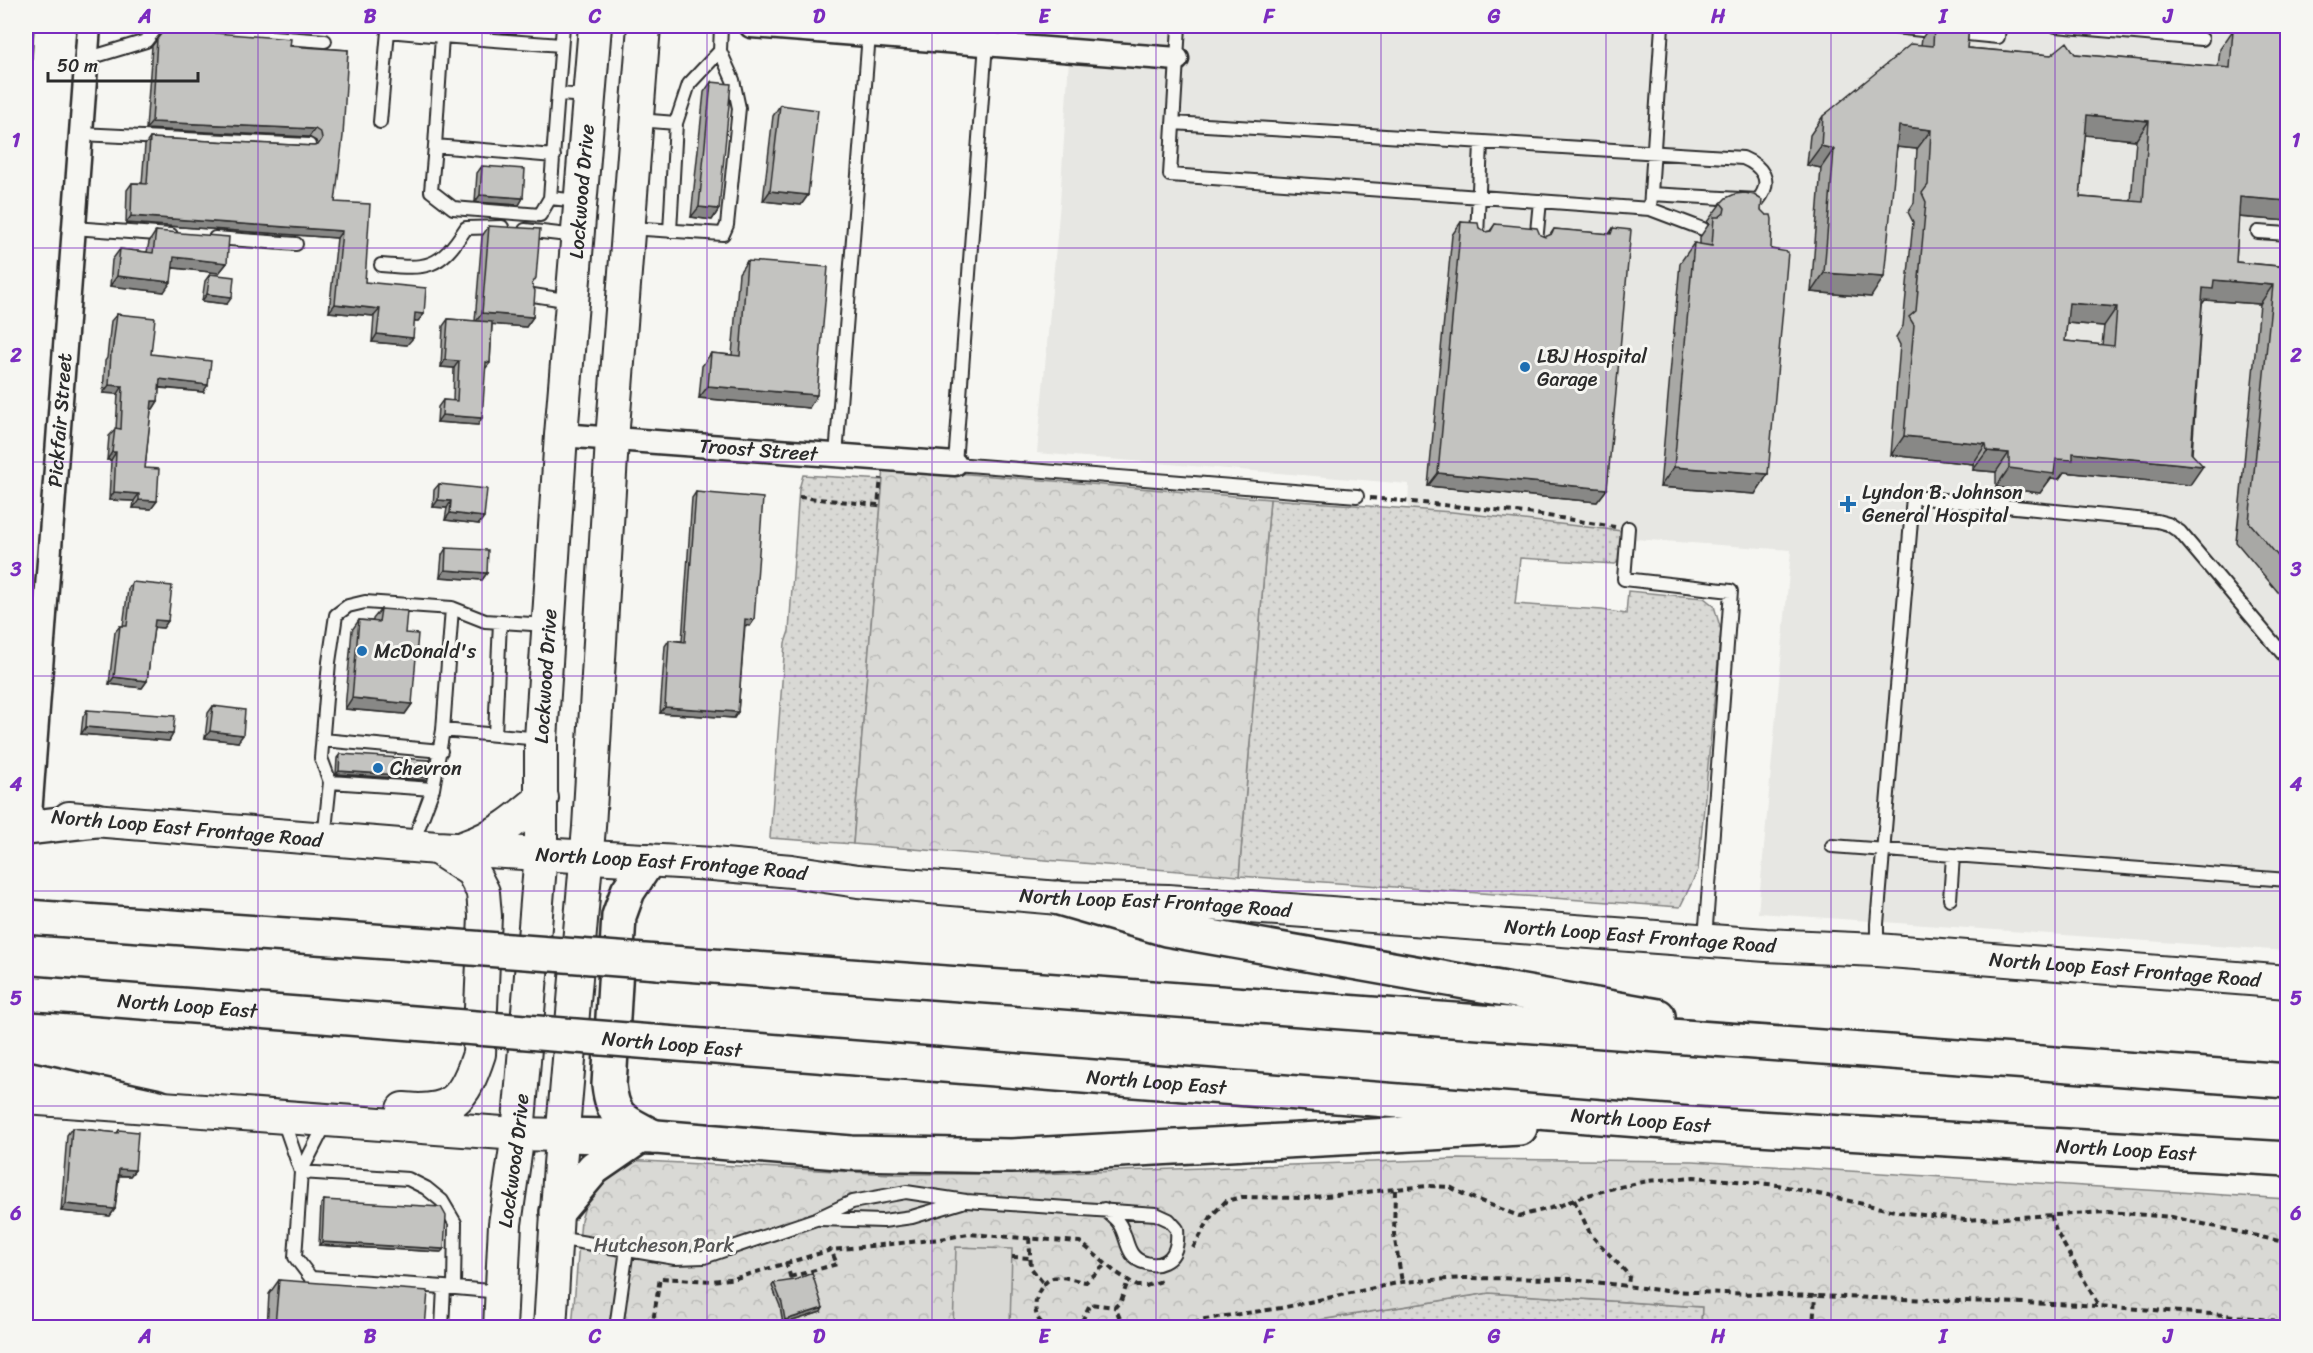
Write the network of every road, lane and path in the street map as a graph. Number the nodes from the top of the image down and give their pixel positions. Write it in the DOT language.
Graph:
graph roads {
  1 [pos="88,26"];
  2 [pos="563,26"];
  3 [pos="595,26"];
  4 [pos="644,26"];
  5 [pos="721,26"];
  6 [pos="752,26"];
  7 [pos="1179,26"];
  8 [pos="1662,26"];
  9 [pos="1884,26"];
  10 [pos="1999,26"];
  11 [pos="2055,26"];
  12 [pos="155,27"];
  13 [pos="388,28"];
  14 [pos="1922,30"];
  15 [pos="459,31"];
  16 [pos="1957,33"];
  17 [pos="870,34"];
  18 [pos="442,36"];
  19 [pos="2202,39"];
  20 [pos="326,41"];
  21 [pos="986,43"];
  22 [pos="561,45"];
  23 [pos="720,51"];
  24 [pos="86,59"];
  25 [pos="1177,59"];
  26 [pos="558,94"];
  27 [pos="589,96"];
  28 [pos="636,120"];
  29 [pos="380,122"];
  30 [pos="676,123"];
  31 [pos="1173,123"];
  32 [pos="80,134"];
  33 [pos="1481,143"];
  34 [pos="309,145"];
  35 [pos="435,146"];
  36 [pos="1652,152"];
  37 [pos="554,156"];
  38 [pos="1764,193"];
  39 [pos="1651,194"];
  40 [pos="1479,196"];
  41 [pos="565,200"];
  42 [pos="1540,201"];
  43 [pos="1650,209"];
  44 [pos="1762,212"];
  45 [pos="73,228"];
  46 [pos="628,228"];
  47 [pos="1703,229"];
  48 [pos="670,231"];
  49 [pos="2258,232"];
  50 [pos="2288,234"];
  51 [pos="179,236"];
  52 [pos="577,236"];
  53 [pos="202,237"];
  54 [pos="1477,237"];
  55 [pos="1536,242"];
  56 [pos="296,244"];
  57 [pos="381,265"];
  58 [pos="534,295"];
  59 [pos="572,301"];
  60 [pos="561,435"];
  61 [pos="612,440"];
  62 [pos="836,456"];
  63 [pos="883,459"];
  64 [pos="955,464"];
  65 [pos="1357,496"];
  66 [pos="799,497"];
  67 [pos="1628,528"];
  68 [pos="452,608"];
  69 [pos="500,622"];
  70 [pos="549,625"];
  71 [pos="2288,660"];
  72 [pos="443,730"];
  73 [pos="495,735"];
  74 [pos="542,739"];
  75 [pos="323,740"];
  76 [pos="441,751"];
  77 [pos="330,782"];
  78 [pos="433,789"];
  79 [pos="542,798"];
  80 [pos="27,819"];
  81 [pos="95,820"];
  82 [pos="324,840"];
  83 [pos="1832,846"];
  84 [pos="436,848"];
  85 [pos="1884,851"];
  86 [pos="541,853"];
  87 [pos="1953,856"];
  88 [pos="587,857"];
  89 [pos="648,861"];
  90 [pos="2288,880"];
  91 [pos="1059,898"];
  92 [pos="1950,899"];
  93 [pos="26,917"];
  94 [pos="1877,937"];
  95 [pos="1705,940"];
  96 [pos="2288,982"];
  97 [pos="26,993"];
  98 [pos="1828,1047"];
  99 [pos="26,1078"];
  100 [pos="2288,1081"];
  101 [pos="26,1098"];
  102 [pos="159,1107"];
  103 [pos="282,1116"];
  104 [pos="328,1120"];
  105 [pos="1690,1124"];
  106 [pos="518,1134"];
  107 [pos="562,1135"];
  108 [pos="648,1137"];
  109 [pos="2288,1159"];
  110 [pos="302,1173"];
  111 [pos="1395,1190"];
  112 [pos="1574,1200"];
  113 [pos="966,1201"];
  114 [pos="1104,1209"];
  115 [pos="2051,1215"];
  116 [pos="816,1218"];
  117 [pos="556,1225"];
  118 [pos="1029,1238"];
  119 [pos="2288,1243"];
  120 [pos="627,1249"];
  121 [pos="831,1250"];
  122 [pos="1191,1252"];
  123 [pos="1012,1257"];
  124 [pos="1029,1258"];
  125 [pos="786,1262"];
  126 [pos="1106,1264"];
  127 [pos="1172,1276"];
  128 [pos="790,1277"];
  129 [pos="1128,1281"];
  130 [pos="1402,1282"];
  131 [pos="792,1283"];
  132 [pos="1044,1284"];
  133 [pos="1628,1286"];
  134 [pos="449,1288"];
  135 [pos="501,1292"];
  136 [pos="1815,1295"];
  137 [pos="2099,1306"];
  138 [pos="1115,1307"];
  139 [pos="2288,1322"];
  140 [pos="442,1328"];
  141 [pos="500,1328"];
  142 [pos="550,1328"];
  143 [pos="616,1328"];
  144 [pos="652,1328"];
  145 [pos="1051,1328"];
  146 [pos="1074,1328"];
  147 [pos="1124,1328"];
  148 [pos="1173,1328"];
  149 [pos="1813,1328"];
  1 -- 24 [label="street, Pickfair Street"];
  2 -- 22 [label="lane"];
  3 -- 27 [label="main road, Lockwood Drive"];
  4 -- 28 [label="main road"];
  5 -- 23 [label="lane"];
  6 -- 17 [label="street"];
  7 -- 25 [label="lane"];
  8 -- 36 [label="lane"];
  9 -- 14 [label="lane"];
  10 -- 16 [label="lane"];
  11 -- 19 [label="lane"];
  12 -- 20 [label="lane"];
  12 -- 24 [label="lane"];
  13 -- 18 [label="lane"];
  13 -- 29 [label="lane"];
  15 -- 18 [label="lane"];
  15 -- 22 [label="lane"];
  17 -- 21 [label="street"];
  17 -- 62 [label="lane"];
  18 -- 35 [label="lane"];
  21 -- 25 [label="street"];
  21 -- 64 [label="lane"];
  22 -- 26 [label="lane"];
  23 -- 30 [label="lane"];
  23 -- 48 [label="lane"];
  24 -- 32 [label="street, Pickfair Street"];
  25 -- 31 [label="lane"];
  26 -- 27 [label="lane"];
  26 -- 37 [label="lane"];
  27 -- 41 [label="main road, Lockwood Drive"];
  28 -- 30 [label="lane"];
  28 -- 46 [label="main road"];
  30 -- 48 [label="lane"];
  31 -- 33 [label="lane"];
  31 -- 40 [label="lane"];
  32 -- 34 [label="lane"];
  32 -- 45 [label="street, Pickfair Street"];
  33 -- 36 [label="lane"];
  33 -- 40 [label="lane"];
  35 -- 37 [label="lane"];
  35 -- 41 [label="lane"];
  36 -- 38 [label="lane"];
  36 -- 39 [label="lane"];
  37 -- 41 [label="lane"];
  38 -- 39 [label="lane"];
  38 -- 44 [label="lane"];
  39 -- 43 [label="lane"];
  40 -- 42 [label="lane"];
  40 -- 54 [label="lane"];
  41 -- 52 [label="main road, Lockwood Drive"];
  42 -- 43 [label="lane"];
  42 -- 55 [label="lane"];
  43 -- 47 [label="lane"];
  45 -- 51 [label="lane"];
  45 -- 80 [label="street, Pickfair Street"];
  46 -- 48 [label="lane"];
  46 -- 61 [label="main road"];
  49 -- 50 [label="lane"];
  52 -- 57 [label="lane"];
  52 -- 59 [label="main road, Lockwood Drive"];
  53 -- 56 [label="lane"];
  58 -- 59 [label="lane"];
  59 -- 60 [label="main road, Lockwood Drive"];
  60 -- 61 [label="street, Troost Street"];
  60 -- 70 [label="main road, Lockwood Drive"];
  61 -- 62 [label="street, Troost Street"];
  61 -- 88 [label="main road"];
  62 -- 63 [label="street, Troost Street"];
  63 -- 64 [label="street, Troost Street"];
  63 -- 66 [label="path"];
  64 -- 65 [label="lane"];
  65 -- 67 [label="path"];
  67 -- 95 [label="lane"];
  68 -- 69 [label="lane"];
  68 -- 72 [label="lane"];
  68 -- 75 [label="lane"];
  69 -- 70 [label="lane"];
  69 -- 73 [label="lane"];
  70 -- 74 [label="main road, Lockwood Drive"];
  71 -- 85 [label="lane"];
  72 -- 73 [label="lane"];
  72 -- 76 [label="lane"];
  73 -- 74 [label="lane"];
  74 -- 79 [label="main road, Lockwood Drive"];
  75 -- 76 [label="lane"];
  75 -- 77 [label="lane"];
  76 -- 78 [label="lane"];
  77 -- 78 [label="lane"];
  77 -- 82 [label="lane"];
  78 -- 84 [label="lane"];
  79 -- 84 [label="main road"];
  79 -- 86 [label="main road, Lockwood Drive"];
  80 -- 81 [label="highway"];
  81 -- 82 [label="main road, North Loop East Frontage Road"];
  82 -- 84 [label="main road, North Loop East Frontage Road"];
  83 -- 85 [label="lane"];
  84 -- 86 [label="main road, North Loop East Frontage Road"];
  84 -- 104 [label="main road"];
  85 -- 87 [label="lane"];
  85 -- 94 [label="lane"];
  86 -- 88 [label="main road, North Loop East Frontage Road"];
  86 -- 106 [label="main road, Lockwood Drive"];
  87 -- 90 [label="lane"];
  87 -- 92 [label="lane"];
  88 -- 89 [label="main road, North Loop East Frontage Road"];
  88 -- 107 [label="main road"];
  89 -- 91 [label="main road, North Loop East Frontage Road"];
  89 -- 108 [label="highway"];
  91 -- 95 [label="main road, North Loop East Frontage Road"];
  91 -- 98 [label="highway"];
  93 -- 98 [label="highway, bridge"];
  94 -- 95 [label="main road, North Loop East Frontage Road"];
  94 -- 96 [label="main road, North Loop East Frontage Road"];
  97 -- 105 [label="highway, North Loop East, bridge"];
  98 -- 100 [label="highway"];
  99 -- 102 [label="highway"];
  101 -- 102 [label="main road"];
  102 -- 103 [label="main road"];
  103 -- 104 [label="main road"];
  103 -- 110 [label="lane"];
  104 -- 106 [label="main road"];
  104 -- 110 [label="lane"];
  105 -- 108 [label="highway"];
  105 -- 109 [label="highway, North Loop East"];
  106 -- 107 [label="main road"];
  106 -- 135 [label="main road, Lockwood Drive"];
  107 -- 108 [label="highway"];
  107 -- 117 [label="main road"];
  108 -- 117 [label="highway"];
  110 -- 134 [label="lane"];
  110 -- 134 [label="lane"];
  111 -- 112 [label="path"];
  111 -- 122 [label="path"];
  111 -- 130 [label="path"];
  112 -- 115 [label="path"];
  112 -- 133 [label="path"];
  113 -- 114 [label="lane"];
  113 -- 116 [label="lane"];
  113 -- 116 [label="lane"];
  114 -- 114 [label="lane"];
  115 -- 119 [label="path"];
  115 -- 137 [label="path"];
  116 -- 120 [label="lane"];
  117 -- 120 [label="lane"];
  117 -- 142 [label="main road"];
  118 -- 121 [label="path"];
  118 -- 124 [label="path"];
  118 -- 126 [label="path"];
  120 -- 143 [label="lane"];
  121 -- 125 [label="path"];
  121 -- 128 [label="path"];
  123 -- 124 [label="path"];
  124 -- 132 [label="path"];
  125 -- 128 [label="path"];
  125 -- 144 [label="path"];
  126 -- 129 [label="path"];
  126 -- 132 [label="path"];
  127 -- 129 [label="path"];
  128 -- 131 [label="path"];
  129 -- 138 [label="path"];
  130 -- 133 [label="path"];
  130 -- 148 [label="path"];
  132 -- 145 [label="path"];
  133 -- 136 [label="path"];
  134 -- 135 [label="lane"];
  134 -- 140 [label="lane"];
  135 -- 141 [label="main road, Lockwood Drive"];
  136 -- 137 [label="path"];
  136 -- 149 [label="path"];
  137 -- 139 [label="path"];
  138 -- 146 [label="path"];
  138 -- 147 [label="path"];
}
